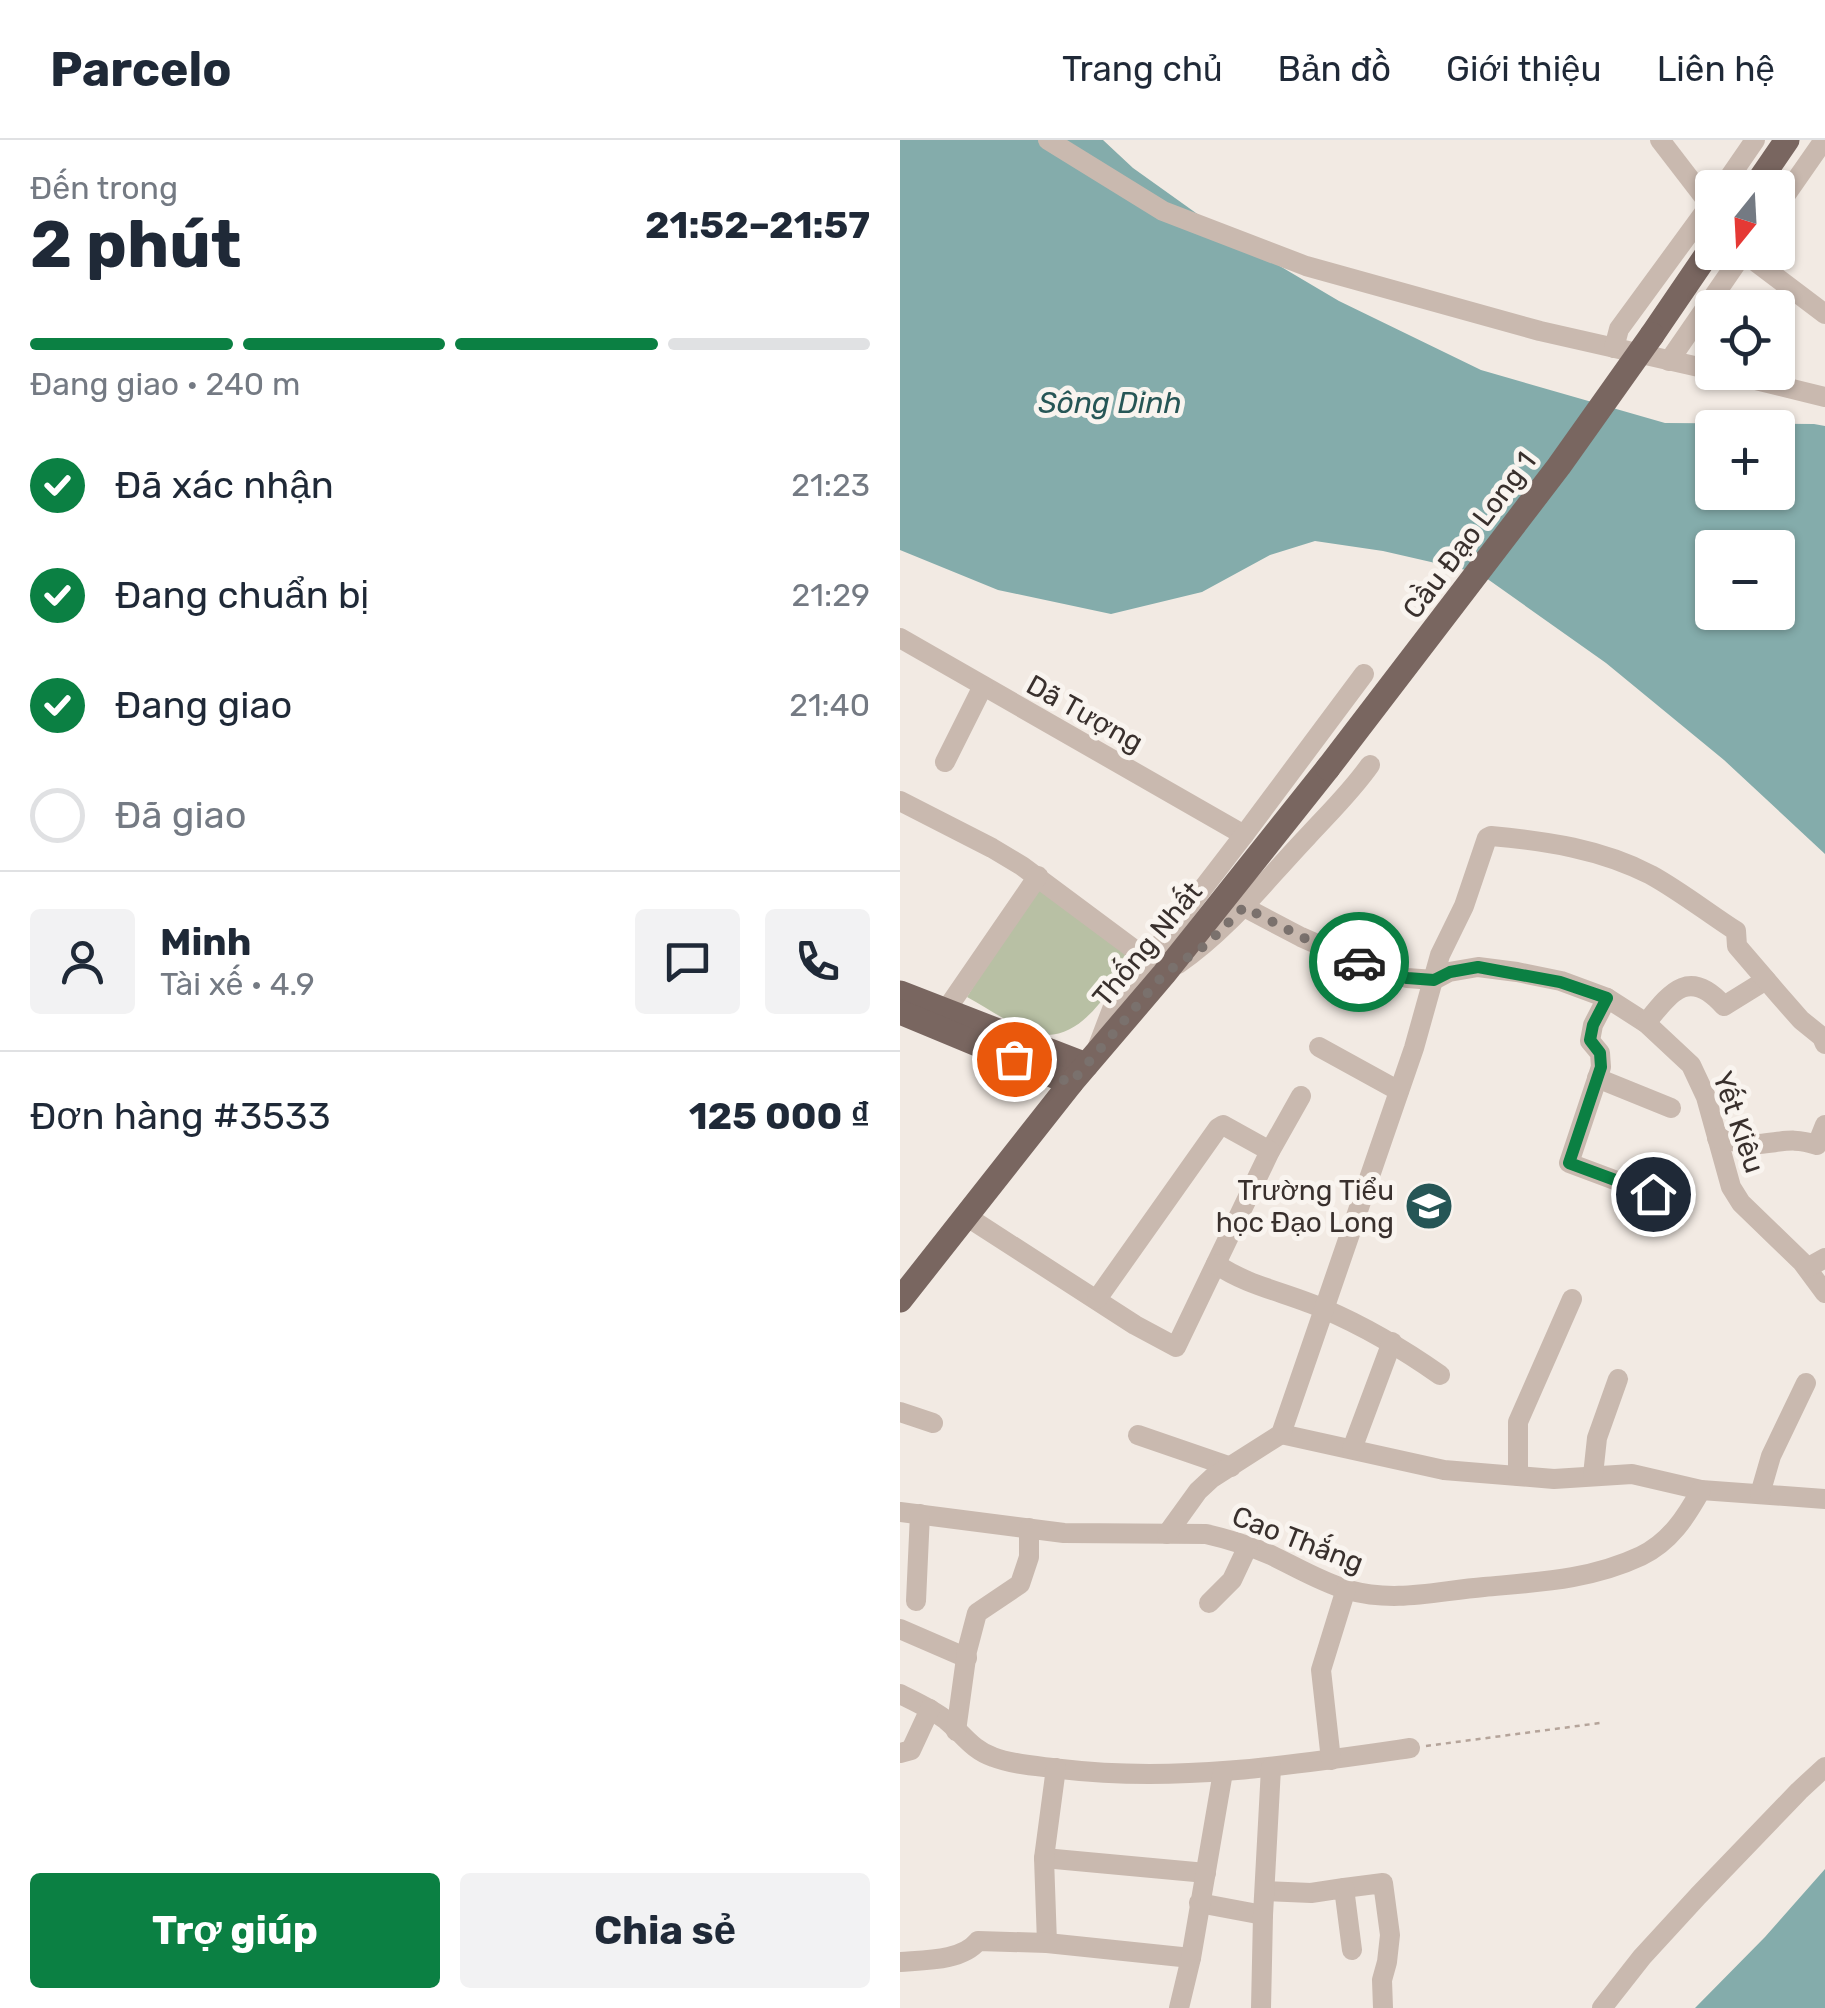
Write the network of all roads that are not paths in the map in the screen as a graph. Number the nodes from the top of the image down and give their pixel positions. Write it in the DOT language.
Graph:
graph roads {
  1 [pos="1048,140"];
  2 [pos="1660,140"];
  3 [pos="1755,140"];
  4 [pos="1786,140"];
  5 [pos="1824,140"];
  6 [pos="1734,170"];
  7 [pos="1766,170"];
  8 [pos="1695,177"];
  9 [pos="1795,182"];
  10 [pos="1695,225"];
  11 [pos="1696,270"];
  12 [pos="1732,270"];
  13 [pos="1767,270"];
  14 [pos="1825,314"];
  15 [pos="1614,348"];
  16 [pos="1669,361"];
  17 [pos="1695,366"];
  18 [pos="1795,389"];
  19 [pos="1825,396"];
  20 [pos="900,638"];
  21 [pos="1364,674"];
  22 [pos="983,686"];
  23 [pos="945,762"];
  24 [pos="1370,765"];
  25 [pos="1328,768"];
  26 [pos="902,806"];
  27 [pos="1244,835"];
  28 [pos="1038,876"];
  29 [pos="1244,907"];
  30 [pos="1156,966"];
  31 [pos="1434,980"];
  32 [pos="1766,980"];
  33 [pos="900,992"];
  34 [pos="1607,998"];
  35 [pos="900,1012"];
  36 [pos="942,1018"];
  37 [pos="1646,1023"];
  38 [pos="1825,1044"];
  39 [pos="1319,1047"];
  40 [pos="1084,1067"];
  41 [pos="1597,1078"];
  42 [pos="1400,1091"];
  43 [pos="1300,1096"];
  44 [pos="1671,1108"];
  45 [pos="1825,1125"];
  46 [pos="1717,1138"];
  47 [pos="1270,1151"];
  48 [pos="1684,1206"];
  49 [pos="966,1216"];
  50 [pos="1816,1263"];
  51 [pos="1216,1264"];
  52 [pos="1825,1293"];
  53 [pos="1097,1299"];
  54 [pos="1572,1299"];
  55 [pos="900,1300"];
  56 [pos="1324,1309"];
  57 [pos="1392,1342"];
  58 [pos="1440,1375"];
  59 [pos="1618,1379"];
  60 [pos="1806,1383"];
  61 [pos="900,1412"];
  62 [pos="933,1423"];
  63 [pos="1281,1434"];
  64 [pos="1138,1435"];
  65 [pos="1352,1450"];
  66 [pos="1230,1466"];
  67 [pos="1594,1475"];
  68 [pos="1518,1476"];
  69 [pos="1702,1490"];
  70 [pos="1760,1494"];
  71 [pos="1825,1499"];
  72 [pos="910,1513"];
  73 [pos="1028,1528"];
  74 [pos="1167,1534"];
  75 [pos="1248,1546"];
  76 [pos="1346,1589"];
  77 [pos="916,1601"];
  78 [pos="1209,1603"];
  79 [pos="900,1630"];
  80 [pos="967,1658"];
  81 [pos="900,1694"];
  82 [pos="930,1709"];
  83 [pos="956,1730"];
  84 [pos="1410,1748"];
  85 [pos="900,1752"];
  86 [pos="1331,1760"];
  87 [pos="1825,1767"];
  88 [pos="1056,1768"];
  89 [pos="1271,1768"];
  90 [pos="1224,1772"];
  91 [pos="1044,1858"];
  92 [pos="1206,1873"];
  93 [pos="1344,1888"];
  94 [pos="1265,1891"];
  95 [pos="1200,1903"];
  96 [pos="1263,1915"];
  97 [pos="1047,1943"];
  98 [pos="1352,1950"];
  99 [pos="1191,1958"];
  100 [pos="900,1962"];
  101 [pos="1179,2008"];
  102 [pos="1262,2008"];
  103 [pos="1384,2008"];
  104 [pos="1602,2008"];
  1 -- 15 [label="street"];
  2 -- 8 [label="street"];
  3 -- 6 [label="street"];
  4 -- 7 [label="main road"];
  5 -- 9 [label="street"];
  10 -- 15 [label="street"];
  11 -- 25 [label="main road, Cầu Đạo Long 1, bridge"];
  12 -- 16 [label="street"];
  13 -- 14 [label="street"];
  15 -- 16 [label="street"];
  16 -- 17 [label="street"];
  18 -- 19 [label="street"];
  20 -- 22 [label="street, Dã Tượng"];
  21 -- 27 [label="street"];
  22 -- 23 [label="street"];
  22 -- 27 [label="street, Dã Tượng"];
  24 -- 29 [label="street"];
  25 -- 30 [label="main road, Thống Nhất"];
  26 -- 28 [label="street"];
  27 -- 30 [label="street"];
  28 -- 30 [label="street"];
  28 -- 36 [label="street"];
  29 -- 30 [label="street"];
  29 -- 31 [label="street, Yết Kiêu"];
  30 -- 40 [label="main road, Thống Nhất"];
  31 -- 32 [label="street"];
  31 -- 34 [label="street, Yết Kiêu"];
  31 -- 42 [label="street"];
  32 -- 37 [label="street"];
  32 -- 38 [label="street"];
  33 -- 36 [label="main road"];
  34 -- 37 [label="street, Yết Kiêu"];
  34 -- 41 [label="street"];
  35 -- 36 [label="main road"];
  36 -- 40 [label="main road"];
  37 -- 46 [label="street, Yết Kiêu"];
  39 -- 42 [label="street"];
  40 -- 49 [label="main road, Thống Nhất"];
  41 -- 44 [label="street"];
  41 -- 48 [label="street"];
  42 -- 56 [label="street"];
  43 -- 47 [label="street"];
  45 -- 46 [label="street"];
  46 -- 50 [label="street, Yết Kiêu"];
  47 -- 51 [label="street"];
  47 -- 53 [label="street"];
  49 -- 53 [label="street"];
  49 -- 55 [label="main road, Thống Nhất"];
  50 -- 52 [label="street, Yết Kiêu"];
  51 -- 53 [label="street"];
  51 -- 56 [label="street"];
  54 -- 68 [label="street"];
  56 -- 57 [label="street"];
  56 -- 63 [label="street"];
  57 -- 58 [label="street"];
  57 -- 65 [label="street"];
  59 -- 67 [label="street"];
  60 -- 70 [label="street"];
  61 -- 62 [label="street"];
  63 -- 65 [label="street"];
  63 -- 66 [label="street"];
  64 -- 66 [label="street"];
  65 -- 68 [label="street"];
  66 -- 74 [label="street"];
  67 -- 68 [label="street"];
  67 -- 69 [label="street"];
  69 -- 70 [label="street"];
  69 -- 76 [label="street, Cao Thắng"];
  70 -- 71 [label="street"];
  72 -- 73 [label="street, Cao Thắng"];
  72 -- 77 [label="street"];
  73 -- 74 [label="street, Cao Thắng"];
  73 -- 80 [label="street"];
  74 -- 75 [label="street, Cao Thắng"];
  75 -- 76 [label="street, Cao Thắng"];
  75 -- 78 [label="street"];
  76 -- 86 [label="street"];
  79 -- 80 [label="street"];
  80 -- 83 [label="street"];
  81 -- 82 [label="street"];
  82 -- 83 [label="street"];
  82 -- 85 [label="street"];
  83 -- 88 [label="street"];
  84 -- 86 [label="street"];
  86 -- 89 [label="street"];
  87 -- 104 [label="street"];
  88 -- 90 [label="street"];
  88 -- 91 [label="street"];
  89 -- 90 [label="street"];
  89 -- 94 [label="street"];
  90 -- 92 [label="street"];
  91 -- 92 [label="street"];
  91 -- 97 [label="street"];
  92 -- 95 [label="street"];
  93 -- 94 [label="street"];
  93 -- 98 [label="street"];
  93 -- 103 [label="street"];
  94 -- 96 [label="street"];
  95 -- 96 [label="street"];
  95 -- 99 [label="street"];
  96 -- 102 [label="street"];
  97 -- 99 [label="street"];
  97 -- 100 [label="street"];
  99 -- 101 [label="street"];
}
